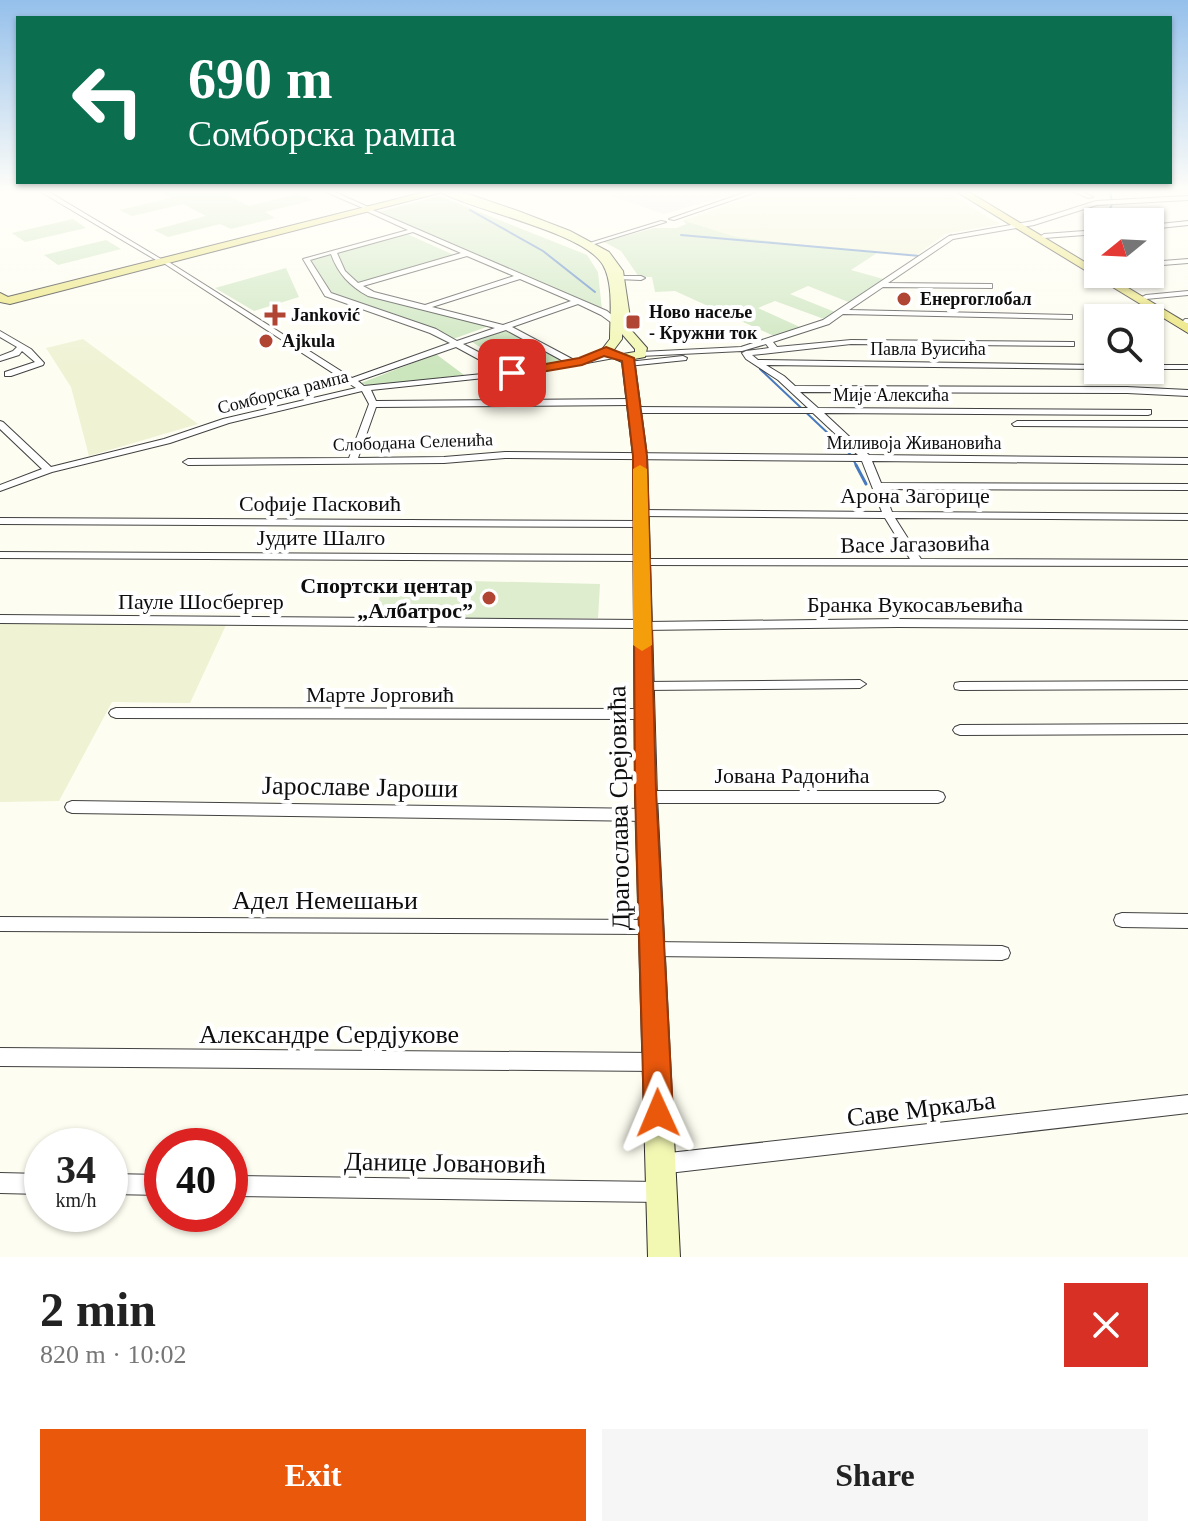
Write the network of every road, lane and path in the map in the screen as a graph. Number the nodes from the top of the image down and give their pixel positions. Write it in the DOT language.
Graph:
graph roads {
  1 [pos="145,251"];
  2 [pos="198,251"];
  3 [pos="338,251"];
  4 [pos="463,251"];
  5 [pos="595,251"];
  6 [pos="599,251"];
  7 [pos="932,251"];
  8 [pos="1064,251"];
  9 [pos="333,252"];
  10 [pos="469,253"];
  11 [pos="161,260"];
  12 [pos="1188,261"];
  13 [pos="1164,263"];
  14 [pos="520,277"];
  15 [pos="619,278"];
  16 [pos="641,278"];
  17 [pos="885,285"];
  18 [pos="356,286"];
  19 [pos="989,286"];
  20 [pos="1131,288"];
  21 [pos="1188,293"];
  22 [pos="4,295"];
  23 [pos="1146,297"];
  24 [pos="577,302"];
  25 [pos="426,307"];
  26 [pos="1018,309"];
  27 [pos="843,312"];
  28 [pos="960,315"];
  29 [pos="611,316"];
  30 [pos="1069,317"];
  31 [pos="1187,324"];
  32 [pos="505,327"];
  33 [pos="0,333"];
  34 [pos="458,344"];
  35 [pos="1071,344"];
  36 [pos="770,346"];
  37 [pos="19,349"];
  38 [pos="625,352"];
  39 [pos="726,353"];
  40 [pos="0,359"];
  41 [pos="577,362"];
  42 [pos="758,362"];
  43 [pos="1084,367"];
  44 [pos="1164,367"];
  45 [pos="1188,367"];
  46 [pos="512,373"];
  47 [pos="8,374"];
  48 [pos="353,380"];
  49 [pos="365,388"];
  50 [pos="792,389"];
  51 [pos="1188,393"];
  52 [pos="373,404"];
  53 [pos="633,406"];
  54 [pos="807,411"];
  55 [pos="1148,412"];
  56 [pos="0,424"];
  57 [pos="1017,424"];
  58 [pos="1188,424"];
  59 [pos="640,456"];
  60 [pos="857,458"];
  61 [pos="353,459"];
  62 [pos="1188,461"];
  63 [pos="188,462"];
  64 [pos="49,470"];
  65 [pos="879,486"];
  66 [pos="1188,487"];
  67 [pos="0,488"];
  68 [pos="888,515"];
  69 [pos="1188,517"];
  70 [pos="641,518"];
  71 [pos="0,521"];
  72 [pos="0,555"];
  73 [pos="642,560"];
  74 [pos="917,562"];
  75 [pos="1188,563"];
  76 [pos="0,619"];
  77 [pos="642,625"];
  78 [pos="1188,625"];
  79 [pos="860,684"];
  80 [pos="1188,685"];
  81 [pos="644,686"];
  82 [pos="960,686"];
  83 [pos="116,713"];
  84 [pos="644,714"];
  85 [pos="1188,729"];
  86 [pos="960,730"];
  87 [pos="938,797"];
  88 [pos="646,806"];
  89 [pos="72,807"];
  90 [pos="1122,920"];
  91 [pos="1188,921"];
  92 [pos="0,924"];
  93 [pos="650,938"];
  94 [pos="1002,953"];
  95 [pos="0,1057"];
  96 [pos="657,1062"];
  97 [pos="1188,1104"];
  98 [pos="660,1164"];
  99 [pos="0,1183"];
  100 [pos="24,1184"];
  101 [pos="248,1186"];
  102 [pos="660,1192"];
  103 [pos="664,1257"];
  1 -- 11 [label="street"];
  2 -- 11 [label="main road"];
  3 -- 9 [label="street"];
  4 -- 10 [label="street"];
  5 -- 29 [label="street"];
  6 -- 15 [label="street"];
  7 -- 17 [label="street, Сомборска рампа"];
  8 -- 31 [label="main road"];
  9 -- 18 [label="street"];
  9 -- 34 [label="street"];
  10 -- 14 [label="street"];
  10 -- 18 [label="street"];
  11 -- 22 [label="main road"];
  11 -- 22 [label="main road"];
  11 -- 48 [label="street"];
  12 -- 13 [label="street"];
  14 -- 24 [label="street"];
  14 -- 25 [label="street"];
  15 -- 16 [label="street"];
  15 -- 38 [label="street"];
  17 -- 19 [label="street"];
  17 -- 27 [label="street, Сомборска рампа"];
  18 -- 25 [label="street"];
  20 -- 23 [label="main road"];
  21 -- 23 [label="street"];
  23 -- 31 [label="main road"];
  24 -- 29 [label="street"];
  24 -- 32 [label="street"];
  25 -- 32 [label="street"];
  26 -- 28 [label="street"];
  27 -- 28 [label="street"];
  27 -- 36 [label="street, Сомборска рампа"];
  28 -- 30 [label="street"];
  29 -- 38 [label="street"];
  32 -- 34 [label="street"];
  32 -- 41 [label="street"];
  33 -- 37 [label="street"];
  34 -- 46 [label="street"];
  34 -- 48 [label="street"];
  35 -- 36 [label="street"];
  36 -- 38 [label="street, Сомборска рампа"];
  36 -- 42 [label="street"];
  37 -- 40 [label="street"];
  37 -- 47 [label="street"];
  38 -- 39 [label="street, Сомборска рампа"];
  38 -- 41 [label="street, Сомборска рампа"];
  38 -- 53 [label="street, Драгослава Срејовића"];
  41 -- 46 [label="street, Сомборска рампа"];
  42 -- 43 [label="street, Павла Вуисића"];
  42 -- 50 [label="street"];
  44 -- 45 [label="street"];
  46 -- 49 [label="street, Сомборска рампа"];
  48 -- 49 [label="street"];
  49 -- 52 [label="street"];
  49 -- 64 [label="street, Сомборска рампа"];
  50 -- 51 [label="street"];
  50 -- 54 [label="street"];
  52 -- 53 [label="street, Мије Алексића"];
  52 -- 61 [label="street"];
  53 -- 54 [label="street, Мије Алексића"];
  53 -- 59 [label="street, Драгослава Срејовића"];
  54 -- 55 [label="street, Мије Алексића"];
  54 -- 60 [label="street"];
  56 -- 64 [label="street"];
  57 -- 58 [label="street"];
  59 -- 60 [label="street, Миливоја Живановића"];
  59 -- 61 [label="street, Слободана Селенића"];
  59 -- 70 [label="street, Драгослава Срејовића"];
  60 -- 62 [label="street, Миливоја Живановића"];
  60 -- 65 [label="street"];
  61 -- 63 [label="street, Слободана Селенића"];
  64 -- 67 [label="street, Сомборска рампа"];
  65 -- 66 [label="street"];
  65 -- 68 [label="street"];
  68 -- 69 [label="street, Арона Загорице"];
  68 -- 70 [label="street, Арона Загорице"];
  68 -- 74 [label="street"];
  70 -- 71 [label="street, Софије Пасковић"];
  70 -- 73 [label="street, Драгослава Срејовића"];
  72 -- 73 [label="street, Јудите Шалго"];
  73 -- 74 [label="street, Васе Јагазовића"];
  73 -- 77 [label="street, Драгослава Срејовића"];
  74 -- 75 [label="street, Васе Јагазовића"];
  76 -- 77 [label="street, Пауле Шосбергер"];
  77 -- 78 [label="street, Бранка Вукосављевића"];
  77 -- 81 [label="street, Драгослава Срејовића"];
  79 -- 81 [label="street"];
  80 -- 82 [label="street"];
  81 -- 84 [label="street, Драгослава Срејовића"];
  83 -- 84 [label="street, Марте Јорговић"];
  84 -- 88 [label="street, Драгослава Срејовића"];
  85 -- 86 [label="street"];
  87 -- 88 [label="street, Јована Радонића"];
  88 -- 89 [label="street, Јарославе Јароши"];
  88 -- 93 [label="street, Драгослава Срејовића"];
  90 -- 91 [label="street"];
  92 -- 93 [label="street, Адел Немешањи"];
  93 -- 94 [label="street, Адел Немешањи"];
  93 -- 96 [label="street, Драгослава Срејовића"];
  95 -- 96 [label="street, Александре Сердјукове"];
  96 -- 98 [label="street, Драгослава Срејовића"];
  97 -- 98 [label="street, Саве Мркаља"];
  98 -- 102 [label="street, Драгослава Срејовића"];
  99 -- 100 [label="street"];
  101 -- 102 [label="street, Данице Јовановић"];
  102 -- 103 [label="street, Драгослава Срејовића"];
}
